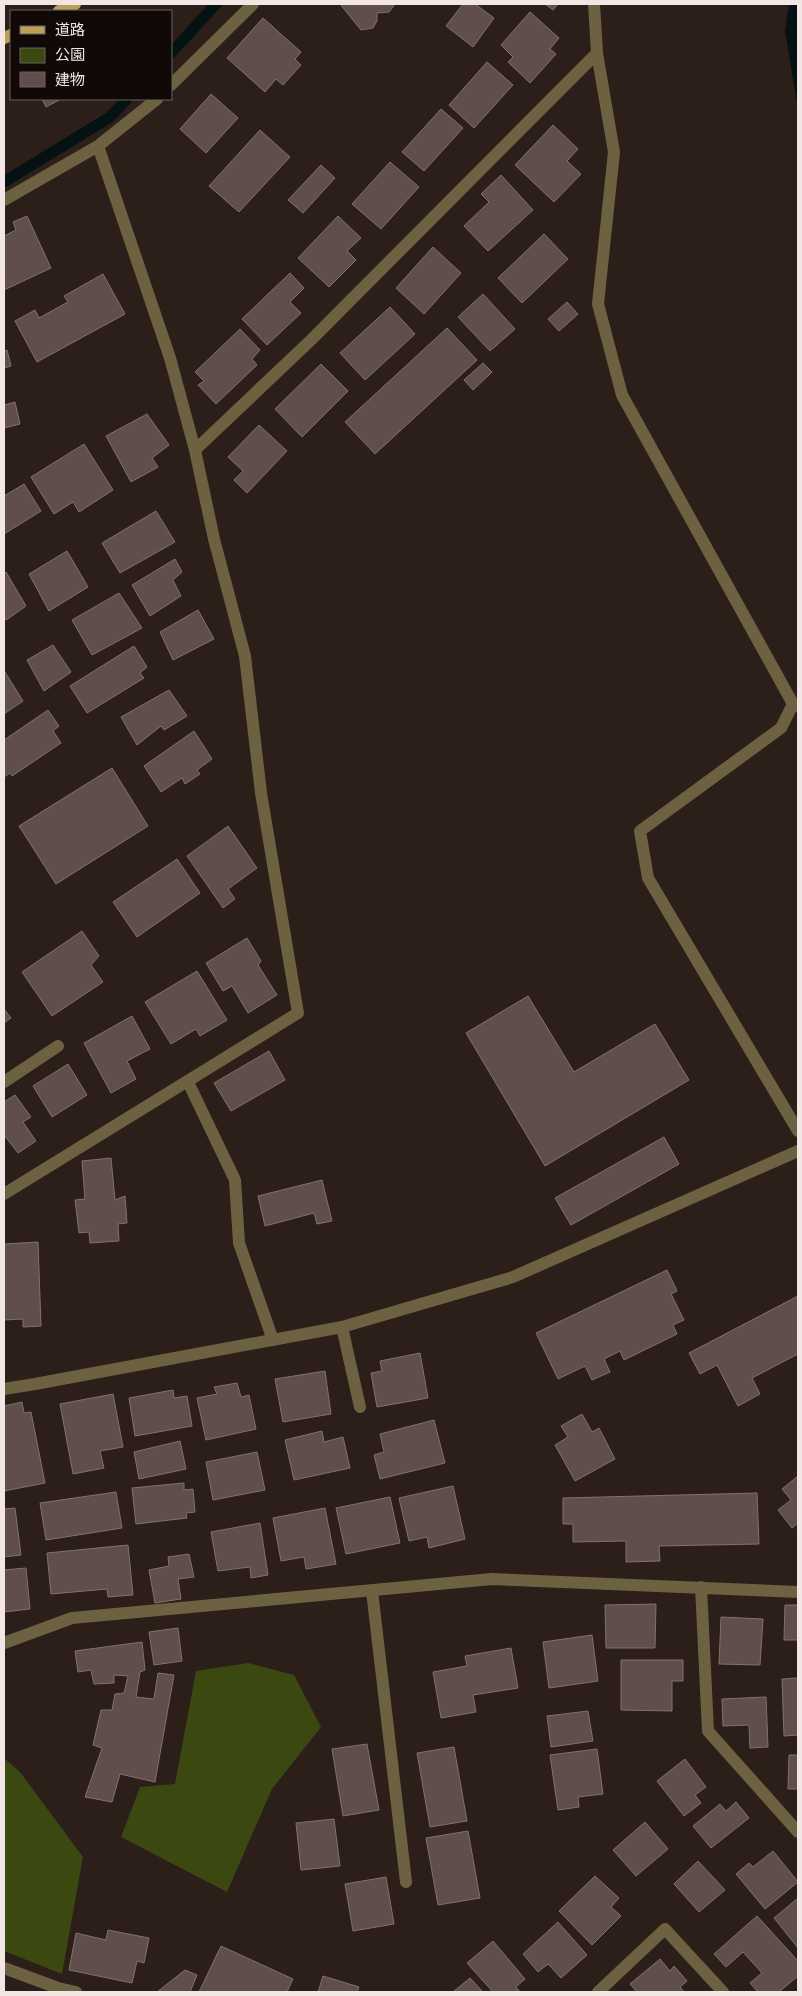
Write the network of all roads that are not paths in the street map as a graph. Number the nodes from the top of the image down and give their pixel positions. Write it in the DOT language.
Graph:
graph roads {
  1 [pos="75,4"];
  2 [pos="253,4"];
  3 [pos="594,4"];
  4 [pos="61,10"];
  5 [pos="598,53"];
  6 [pos="172,84"];
  7 [pos="157,100"];
  8 [pos="98,146"];
  9 [pos="4,200"];
  10 [pos="195,450"];
  11 [pos="796,705"];
  12 [pos="58,1046"];
  13 [pos="4,1082"];
  14 [pos="188,1082"];
  15 [pos="798,1131"];
  16 [pos="798,1151"];
  17 [pos="4,1194"];
  18 [pos="342,1327"];
  19 [pos="273,1340"];
  20 [pos="4,1389"];
  21 [pos="360,1407"];
  22 [pos="701,1587"];
  23 [pos="372,1591"];
  24 [pos="798,1592"];
  25 [pos="4,1643"];
  26 [pos="798,1832"];
  27 [pos="406,1882"];
  28 [pos="4,1968"];
  29 [pos="76,1992"];
  30 [pos="598,1992"];
  31 [pos="723,1992"];
  1 -- 4 [label="main road"];
  2 -- 6 [label="street"];
  3 -- 5 [label="street"];
  5 -- 10 [label="street"];
  5 -- 11 [label="street"];
  7 -- 8 [label="street"];
  8 -- 9 [label="street"];
  8 -- 10 [label="street"];
  10 -- 14 [label="street"];
  11 -- 15 [label="street"];
  12 -- 13 [label="street"];
  14 -- 17 [label="street"];
  14 -- 19 [label="street"];
  16 -- 18 [label="street"];
  18 -- 19 [label="street"];
  18 -- 21 [label="street"];
  19 -- 20 [label="street"];
  22 -- 23 [label="street"];
  22 -- 24 [label="street"];
  22 -- 26 [label="street"];
  23 -- 25 [label="street"];
  23 -- 27 [label="street"];
  28 -- 29 [label="street"];
  30 -- 31 [label="street"];
}
